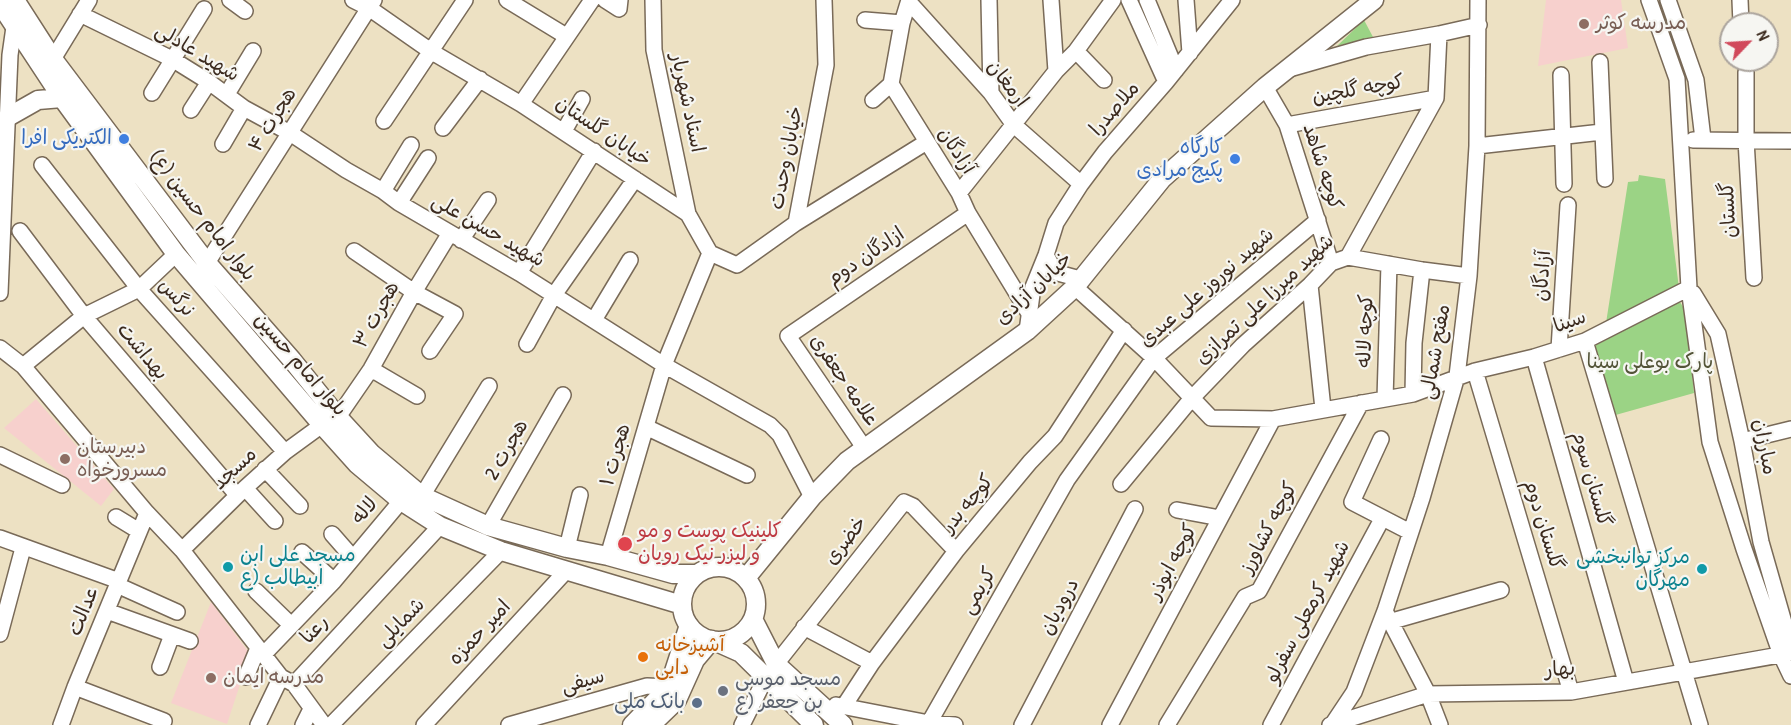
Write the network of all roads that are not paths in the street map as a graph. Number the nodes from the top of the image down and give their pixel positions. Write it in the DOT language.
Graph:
graph roads {
  1 [pos="15,0"];
  2 [pos="89,0"];
  3 [pos="230,0"];
  4 [pos="352,0"];
  5 [pos="465,0"];
  6 [pos="507,0"];
  7 [pos="592,0"];
  8 [pos="605,0"];
  9 [pos="652,0"];
  10 [pos="824,0"];
  11 [pos="989,0"];
  12 [pos="1051,0"];
  13 [pos="1113,0"];
  14 [pos="1129,0"];
  15 [pos="1147,0"];
  16 [pos="1186,0"];
  17 [pos="1232,0"];
  18 [pos="1374,0"];
  19 [pos="1478,0"];
  20 [pos="1649,0"];
  21 [pos="1668,0"];
  22 [pos="909,1"];
  23 [pos="0,4"];
  24 [pos="371,4"];
  25 [pos="620,4"];
  26 [pos="204,9"];
  27 [pos="246,11"];
  28 [pos="80,14"];
  29 [pos="865,20"];
  30 [pos="902,23"];
  31 [pos="1479,25"];
  32 [pos="14,27"];
  33 [pos="1439,34"];
  34 [pos="566,36"];
  35 [pos="254,51"];
  36 [pos="1076,51"];
  37 [pos="432,52"];
  38 [pos="1190,53"];
  39 [pos="5,55"];
  40 [pos="53,59"];
  41 [pos="172,59"];
  42 [pos="1600,62"];
  43 [pos="1176,70"];
  44 [pos="1286,70"];
  45 [pos="1056,71"];
  46 [pos="1746,72"];
  47 [pos="1561,75"];
  48 [pos="480,79"];
  49 [pos="1104,80"];
  50 [pos="209,82"];
  51 [pos="1166,82"];
  52 [pos="891,84"];
  53 [pos="1265,87"];
  54 [pos="152,93"];
  55 [pos="991,93"];
  56 [pos="227,94"];
  57 [pos="62,98"];
  58 [pos="1436,98"];
  59 [pos="582,99"];
  60 [pos="873,100"];
  61 [pos="521,104"];
  62 [pos="244,108"];
  63 [pos="191,110"];
  64 [pos="8,117"];
  65 [pos="384,121"];
  66 [pos="1287,124"];
  67 [pos="1014,125"];
  68 [pos="443,128"];
  69 [pos="564,131"];
  70 [pos="1602,132"];
  71 [pos="290,133"];
  72 [pos="1562,136"];
  73 [pos="1703,139"];
  74 [pos="1681,140"];
  75 [pos="1746,140"];
  76 [pos="1791,141"];
  77 [pos="926,142"];
  78 [pos="223,144"];
  79 [pos="411,145"];
  80 [pos="1478,146"];
  81 [pos="3,148"];
  82 [pos="594,151"];
  83 [pos="428,158"];
  84 [pos="42,165"];
  85 [pos="636,179"];
  86 [pos="1605,179"];
  87 [pos="1081,184"];
  88 [pos="1564,184"];
  89 [pos="383,191"];
  90 [pos="2,194"];
  91 [pos="959,194"];
  92 [pos="488,200"];
  93 [pos="399,203"];
  94 [pos="1568,205"];
  95 [pos="968,213"];
  96 [pos="688,214"];
  97 [pos="1318,220"];
  98 [pos="796,223"];
  99 [pos="20,231"];
  100 [pos="455,236"];
  101 [pos="354,251"];
  102 [pos="710,253"];
  103 [pos="176,254"];
  104 [pos="1046,255"];
  105 [pos="1348,257"];
  106 [pos="630,260"];
  107 [pos="207,262"];
  108 [pos="1331,263"];
  109 [pos="1389,264"];
  110 [pos="1422,270"];
  111 [pos="519,273"];
  112 [pos="1469,276"];
  113 [pos="1754,278"];
  114 [pos="1078,283"];
  115 [pos="1310,285"];
  116 [pos="1689,288"];
  117 [pos="139,289"];
  118 [pos="414,292"];
  119 [pos="0,293"];
  120 [pos="554,295"];
  121 [pos="84,316"];
  122 [pos="594,320"];
  123 [pos="1028,323"];
  124 [pos="1124,330"];
  125 [pos="788,336"];
  126 [pos="1585,341"];
  127 [pos="526,344"];
  128 [pos="0,348"];
  129 [pos="1559,349"];
  130 [pos="430,351"];
  131 [pos="1534,357"];
  132 [pos="1154,358"];
  133 [pos="664,365"];
  134 [pos="23,366"];
  135 [pos="371,369"];
  136 [pos="1475,371"];
  137 [pos="1457,376"];
  138 [pos="489,386"];
  139 [pos="1413,394"];
  140 [pos="563,395"];
  141 [pos="417,396"];
  142 [pos="1192,398"];
  143 [pos="1385,399"];
  144 [pos="1360,403"];
  145 [pos="1323,409"];
  146 [pos="1273,418"];
  147 [pos="330,421"];
  148 [pos="646,427"];
  149 [pos="1791,429"];
  150 [pos="1381,439"];
  151 [pos="1742,441"];
  152 [pos="865,449"];
  153 [pos="285,452"];
  154 [pos="0,455"];
  155 [pos="265,470"];
  156 [pos="747,475"];
  157 [pos="1066,480"];
  158 [pos="1121,484"];
  159 [pos="62,485"];
  160 [pos="241,492"];
  161 [pos="580,495"];
  162 [pos="422,496"];
  163 [pos="812,497"];
  164 [pos="401,501"];
  165 [pos="300,506"];
  166 [pos="1135,509"];
  167 [pos="1177,510"];
  168 [pos="147,513"];
  169 [pos="116,517"];
  170 [pos="1220,518"];
  171 [pos="1382,519"];
  172 [pos="275,521"];
  173 [pos="440,525"];
  174 [pos="488,525"];
  175 [pos="139,531"];
  176 [pos="1410,532"];
  177 [pos="332,534"];
  178 [pos="0,538"];
  179 [pos="23,548"];
  180 [pos="567,548"];
  181 [pos="182,550"];
  182 [pos="501,551"];
  183 [pos="956,551"];
  184 [pos="302,552"];
  185 [pos="608,556"];
  186 [pos="353,558"];
  187 [pos="567,570"];
  188 [pos="697,574"];
  189 [pos="746,578"];
  190 [pos="334,580"];
  191 [pos="118,583"];
  192 [pos="1501,590"];
  193 [pos="256,591"];
  194 [pos="682,605"];
  195 [pos="107,611"];
  196 [pos="177,612"];
  197 [pos="1387,616"];
  198 [pos="753,619"];
  199 [pos="291,625"];
  200 [pos="689,625"];
  201 [pos="804,627"];
  202 [pos="0,634"];
  203 [pos="172,634"];
  204 [pos="712,640"];
  205 [pos="190,641"];
  206 [pos="261,651"];
  207 [pos="1786,654"];
  208 [pos="872,663"];
  209 [pos="160,667"];
  210 [pos="771,671"];
  211 [pos="1684,673"];
  212 [pos="1791,675"];
  213 [pos="246,677"];
  214 [pos="287,680"];
  215 [pos="1626,682"];
  216 [pos="75,687"];
  217 [pos="669,687"];
  218 [pos="1571,692"];
  219 [pos="1428,694"];
  220 [pos="821,703"];
  221 [pos="844,706"];
  222 [pos="311,710"];
  223 [pos="163,723"];
  224 [pos="928,723"];
  225 [pos="61,725"];
  226 [pos="258,725"];
  227 [pos="303,725"];
  228 [pos="324,725"];
  229 [pos="331,725"];
  230 [pos="424,725"];
  231 [pos="509,725"];
  232 [pos="632,725"];
  233 [pos="651,725"];
  234 [pos="742,725"];
  235 [pos="814,725"];
  236 [pos="843,725"];
  237 [pos="955,725"];
  238 [pos="1022,725"];
  239 [pos="1110,725"];
  240 [pos="1167,725"];
  241 [pos="1270,725"];
  242 [pos="1331,725"];
  243 [pos="1440,725"];
  244 [pos="1700,725"];
  1 -- 40 [label="main road, بلوار امام حسین (ع)"];
  2 -- 28 [label="street"];
  3 -- 27 [label="street"];
  4 -- 24 [label="street, خیابان گلستان"];
  5 -- 37 [label="street"];
  6 -- 34 [label="street"];
  7 -- 34 [label="street"];
  8 -- 25 [label="street"];
  9 -- 96 [label="street, استاد شهریار"];
  10 -- 98 [label="street, خیابان وحدت"];
  11 -- 55 [label="street"];
  12 -- 45 [label="street"];
  13 -- 36 [label="street"];
  14 -- 51 [label="street"];
  15 -- 43 [label="street"];
  16 -- 38 [label="street"];
  17 -- 38 [label="street, ملاصدرا"];
  18 -- 44 [label="main road, خیابان آزادی"];
  19 -- 31 [label="street, مفتح شمالی"];
  20 -- 74 [label="street, مبارزان"];
  21 -- 73 [label="street"];
  22 -- 30 [label="street"];
  22 -- 55 [label="street, ارمغان"];
  23 -- 32 [label="main road, بلوار امام حسین"];
  24 -- 37 [label="street, خیابان گلستان"];
  24 -- 71 [label="street, هجرت ۴"];
  26 -- 41 [label="street"];
  28 -- 40 [label="street"];
  28 -- 41 [label="street, شهید عادلی"];
  29 -- 30 [label="street"];
  30 -- 52 [label="street"];
  31 -- 33 [label="street"];
  31 -- 80 [label="street, مفتح شمالی"];
  32 -- 39 [label="street"];
  32 -- 57 [label="main road, بلوار امام حسین"];
  33 -- 44 [label="street"];
  33 -- 58 [label="street, شهید میرزا علی تمرازی"];
  34 -- 61 [label="street"];
  35 -- 56 [label="street"];
  36 -- 45 [label="street"];
  36 -- 49 [label="street"];
  37 -- 48 [label="street, خیابان گلستان"];
  37 -- 65 [label="street"];
  38 -- 43 [label="street, ملاصدرا"];
  39 -- 64 [label="street"];
  40 -- 107 [label="main road, بلوار امام حسین (ع)"];
  41 -- 50 [label="street, شهید عادلی"];
  41 -- 54 [label="street"];
  42 -- 70 [label="street"];
  43 -- 51 [label="street, ملاصدرا"];
  44 -- 53 [label="main road, خیابان آزادی"];
  45 -- 67 [label="street"];
  46 -- 75 [label="street, گلستان"];
  47 -- 72 [label="street"];
  48 -- 61 [label="street, خیابان گلستان"];
  48 -- 68 [label="street"];
  50 -- 56 [label="street, شهید عادلی"];
  50 -- 63 [label="street"];
  51 -- 87 [label="street, ملاصدرا"];
  52 -- 60 [label="street"];
  52 -- 77 [label="street, آزادگان"];
  53 -- 66 [label="street, کوچه شاهد"];
  53 -- 114 [label="main road, خیابان آزادی"];
  55 -- 67 [label="street, ارمغان"];
  56 -- 62 [label="street, شهید عادلی"];
  57 -- 64 [label="main road"];
  57 -- 103 [label="main road, بلوار امام حسین"];
  58 -- 66 [label="street, کوچه گلچین"];
  58 -- 105 [label="street, شهید میرزا علی تمرازی"];
  59 -- 69 [label="street"];
  61 -- 69 [label="street, خیابان گلستان"];
  62 -- 71 [label="street, شهید عادلی"];
  62 -- 78 [label="street"];
  64 -- 81 [label="street"];
  66 -- 97 [label="street, کوچه شاهد"];
  67 -- 87 [label="street, ارمغان"];
  67 -- 91 [label="street"];
  69 -- 82 [label="street, خیابان گلستان"];
  70 -- 72 [label="street"];
  70 -- 86 [label="street"];
  71 -- 89 [label="street, شهید حسن علی"];
  71 -- 107 [label="street, هجرت ۴"];
  72 -- 80 [label="street"];
  72 -- 88 [label="street"];
  73 -- 74 [label="street"];
  73 -- 75 [label="street"];
  74 -- 116 [label="street, مبارزان"];
  75 -- 76 [label="street"];
  75 -- 113 [label="street, گلستان"];
  77 -- 91 [label="street, آزادگان"];
  77 -- 98 [label="street"];
  79 -- 89 [label="street"];
  80 -- 112 [label="street, مفتح شمالی"];
  81 -- 90 [label="street"];
  82 -- 85 [label="street, خیابان گلستان"];
  82 -- 111 [label="street"];
  83 -- 93 [label="street"];
  84 -- 117 [label="street, نرگس"];
  85 -- 96 [label="street, خیابان گلستان"];
  85 -- 120 [label="street"];
  87 -- 104 [label="street, ملاصدرا"];
  89 -- 93 [label="street, شهید حسن علی"];
  90 -- 119 [label="street"];
  91 -- 95 [label="street, آزادگان"];
  92 -- 100 [label="street, هجرت ۳"];
  93 -- 100 [label="street, شهید حسن علی"];
  94 -- 129 [label="street, آزادگان"];
  95 -- 123 [label="street, آزادگان"];
  95 -- 125 [label="street, ازادگان دوم"];
  96 -- 102 [label="street, خیابان گلستان"];
  97 -- 108 [label="street, کوچه شاهد"];
  97 -- 132 [label="street, شهید نوروز علی عبدی"];
  98 -- 102 [label="street, خیابان وحدت"];
  99 -- 121 [label="street, بهداشت"];
  100 -- 111 [label="street, شهید حسن علی"];
  100 -- 118 [label="street, هجرت ۳"];
  101 -- 118 [label="street"];
  102 -- 133 [label="street"];
  103 -- 117 [label="street"];
  103 -- 147 [label="main road, بلوار امام حسین"];
  104 -- 114 [label="street"];
  104 -- 123 [label="street, ملاصدرا"];
  105 -- 108 [label="street, شهید میرزا علی تمرازی"];
  105 -- 109 [label="street"];
  106 -- 122 [label="street"];
  107 -- 147 [label="main road, بلوار امام حسین (ع)"];
  108 -- 115 [label="street, شهید میرزا علی تمرازی"];
  109 -- 110 [label="street"];
  109 -- 143 [label="street, کوچه لاله"];
  110 -- 112 [label="street"];
  110 -- 139 [label="street"];
  111 -- 120 [label="street, شهید حسن علی"];
  112 -- 137 [label="street, مفتح شمالی"];
  114 -- 123 [label="main road, خیابان آزادی"];
  114 -- 124 [label="street, سینا"];
  115 -- 142 [label="street, شهید میرزا علی تمرازی"];
  115 -- 145 [label="street"];
  116 -- 126 [label="street, سینا"];
  116 -- 151 [label="street, مبارزان"];
  116 -- 207 [label="street, مبارزان"];
  117 -- 121 [label="street"];
  117 -- 153 [label="street, نرگس"];
  118 -- 130 [label="street"];
  118 -- 135 [label="street, هجرت ۳"];
  120 -- 122 [label="street, شهید حسن علی"];
  120 -- 127 [label="street"];
  121 -- 134 [label="street"];
  121 -- 160 [label="street, بهداشت"];
  122 -- 133 [label="street, شهید حسن علی"];
  123 -- 152 [label="main road, خیابان آزادی"];
  124 -- 132 [label="street, سینا"];
  124 -- 183 [label="street, کوچه بدر"];
  125 -- 152 [label="street, علامه جعفری"];
  126 -- 129 [label="street, سینا"];
  126 -- 211 [label="street"];
  128 -- 134 [label="street"];
  129 -- 131 [label="street, سینا"];
  131 -- 136 [label="street, سینا"];
  131 -- 215 [label="street, گلستان سوم"];
  132 -- 142 [label="street, سینا"];
  132 -- 157 [label="street, شهید نوروز علی عبدی"];
  133 -- 148 [label="street, هجرت ۱"];
  133 -- 163 [label="street, شهید حسن علی"];
  134 -- 168 [label="street"];
  135 -- 141 [label="street"];
  135 -- 147 [label="street, هجرت ۳"];
  136 -- 137 [label="street, سینا"];
  136 -- 218 [label="street, گلستان دوم"];
  137 -- 139 [label="street, سینا"];
  137 -- 176 [label="street, مفتح شمالی"];
  138 -- 162 [label="street"];
  139 -- 143 [label="street, سینا"];
  140 -- 174 [label="street, هجرت 2"];
  142 -- 146 [label="street, سینا"];
  142 -- 158 [label="street, شهید میرزا علی تمرازی"];
  143 -- 144 [label="street, سینا"];
  144 -- 145 [label="street, سینا"];
  144 -- 240 [label="street, کوچه کشاورز"];
  145 -- 146 [label="street, سینا"];
  146 -- 170 [label="street, کوچه ابوذر"];
  147 -- 153 [label="street, مسجد"];
  147 -- 162 [label="main road, بلوار امام حسین (ع)"];
  147 -- 164 [label="main road, بلوار امام حسین"];
  148 -- 156 [label="street"];
  148 -- 185 [label="street, هجرت ۱"];
  149 -- 151 [label="street"];
  150 -- 171 [label="street"];
  151 -- 207 [label="street, مبارزان"];
  152 -- 163 [label="main road, خیابان آزادی"];
  153 -- 155 [label="street, مسجد"];
  154 -- 159 [label="street"];
  155 -- 160 [label="street, مسجد"];
  155 -- 165 [label="street"];
  157 -- 224 [label="street, کریمی"];
  160 -- 172 [label="street, بهداشت"];
  160 -- 181 [label="street, مسجد"];
  161 -- 180 [label="street"];
  162 -- 174 [label="main road, بلوار امام حسین (ع)"];
  163 -- 189 [label="main road, خیابان آزادی"];
  164 -- 173 [label="main road, بلوار امام حسین"];
  164 -- 186 [label="street, لاله"];
  166 -- 238 [label="street, درودیان"];
  167 -- 170 [label="street"];
  168 -- 175 [label="street, عدالت"];
  168 -- 181 [label="street"];
  169 -- 175 [label="street"];
  170 -- 239 [label="street, کوچه ابوذر"];
  171 -- 176 [label="street"];
  171 -- 241 [label="street, شهید کرمعلی سفرلو"];
  173 -- 182 [label="main road, بلوار امام حسین"];
  173 -- 214 [label="street, رعنا"];
  174 -- 180 [label="main road, بلوار امام حسین (ع)"];
  175 -- 191 [label="street, عدالت"];
  176 -- 197 [label="street, مفتح شمالی"];
  177 -- 186 [label="street"];
  178 -- 179 [label="street"];
  179 -- 191 [label="street"];
  179 -- 202 [label="street"];
  180 -- 185 [label="main road, بلوار امام حسین (ع)"];
  181 -- 206 [label="street"];
  182 -- 187 [label="main road, بلوار امام حسین"];
  182 -- 229 [label="street, شمایلی"];
  183 -- 201 [label="street, خضری"];
  183 -- 208 [label="street, کوچه بدر"];
  184 -- 190 [label="street"];
  185 -- 188 [label="main road, بلوار امام حسین (ع)"];
  186 -- 190 [label="street, لاله"];
  187 -- 194 [label="main road, بلوار امام حسین"];
  187 -- 230 [label="street, امیر حمزه"];
  188 -- 189 [label="main road"];
  188 -- 194 [label="main road"];
  189 -- 198 [label="main road"];
  190 -- 199 [label="street, لاله"];
  191 -- 195 [label="street, عدالت"];
  191 -- 196 [label="street"];
  192 -- 197 [label="street"];
  193 -- 199 [label="street"];
  194 -- 200 [label="main road"];
  195 -- 203 [label="street"];
  195 -- 216 [label="street, عدالت"];
  197 -- 219 [label="street"];
  197 -- 242 [label="street, مفتح شمالی"];
  198 -- 204 [label="main road"];
  198 -- 210 [label="main road"];
  199 -- 206 [label="street, لاله"];
  200 -- 204 [label="main road"];
  200 -- 217 [label="main road"];
  201 -- 208 [label="street"];
  201 -- 210 [label="street, خضری"];
  203 -- 205 [label="street"];
  203 -- 209 [label="street"];
  204 -- 210 [label="main road"];
  204 -- 233 [label="main road"];
  206 -- 213 [label="street"];
  206 -- 214 [label="street"];
  207 -- 211 [label="street, بهار"];
  207 -- 212 [label="street, مبارزان"];
  208 -- 221 [label="street, کوچه بدر"];
  210 -- 220 [label="main road"];
  210 -- 234 [label="street, خضری"];
  210 -- 235 [label="main road"];
  211 -- 215 [label="street, بهار"];
  211 -- 244 [label="street"];
  214 -- 222 [label="street"];
  214 -- 226 [label="street, رعنا"];
  215 -- 218 [label="street, بهار"];
  216 -- 223 [label="street"];
  216 -- 225 [label="street, عدالت"];
  217 -- 231 [label="street, سیفی"];
  217 -- 232 [label="main road"];
  218 -- 219 [label="street, بهار"];
  219 -- 242 [label="street, بهار"];
  219 -- 243 [label="street"];
  220 -- 221 [label="street"];
  220 -- 236 [label="main road"];
  221 -- 224 [label="street"];
  222 -- 227 [label="street"];
  222 -- 228 [label="street"];
  224 -- 237 [label="street"];
}
